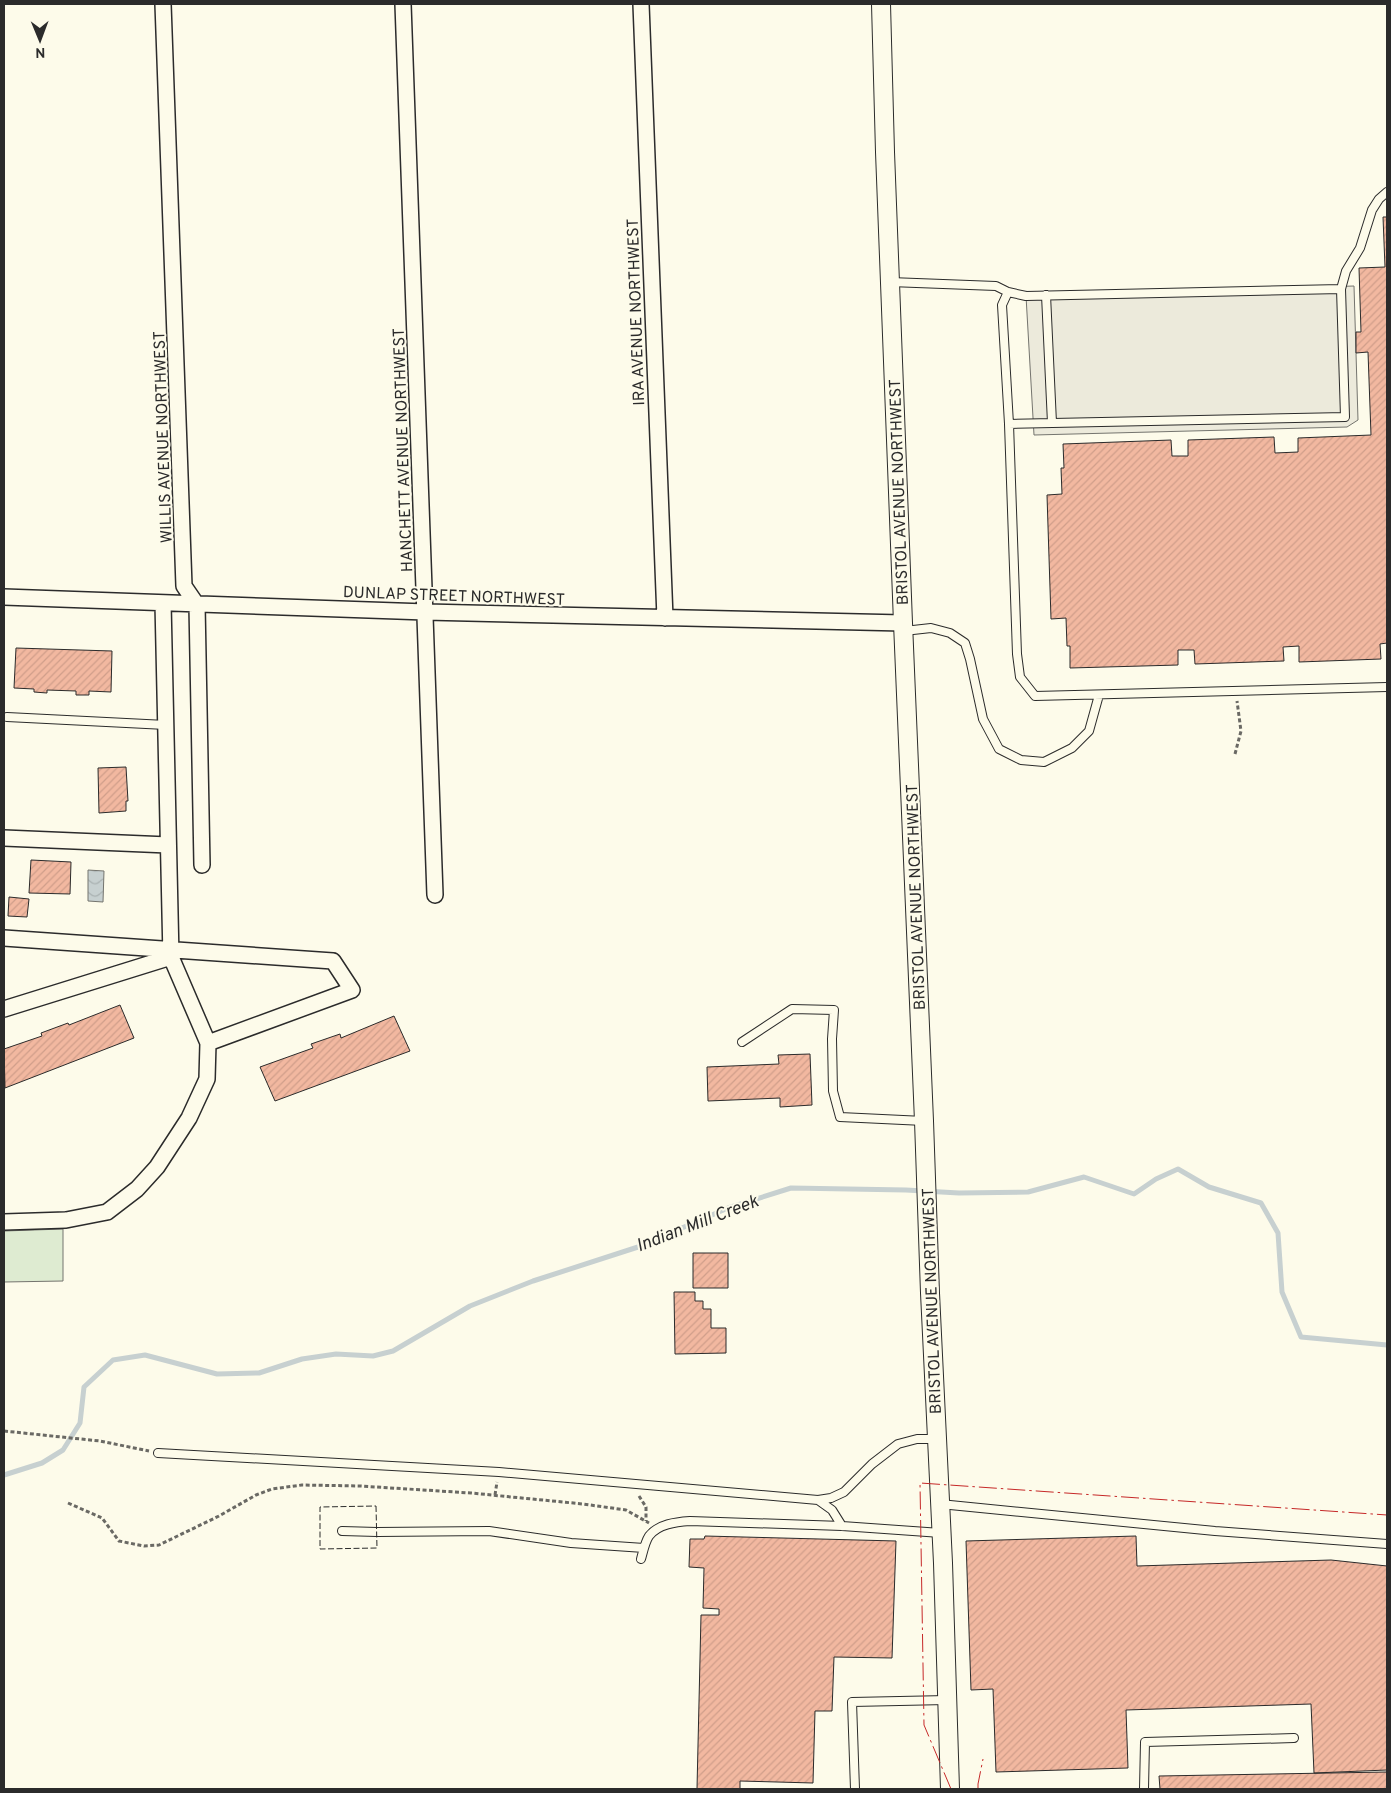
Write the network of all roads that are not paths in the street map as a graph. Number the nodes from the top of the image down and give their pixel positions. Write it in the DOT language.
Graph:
graph roads {
  1 [pos="163,4"];
  2 [pos="402,4"];
  3 [pos="641,4"];
  4 [pos="881,4"];
  5 [pos="1387,192"];
  6 [pos="890,282"];
  7 [pos="1341,289"];
  8 [pos="1008,292"];
  9 [pos="1046,295"];
  10 [pos="1052,423"];
  11 [pos="1009,424"];
  12 [pos="4,597"];
  13 [pos="163,603"];
  14 [pos="198,605"];
  15 [pos="426,612"];
  16 [pos="664,618"];
  17 [pos="903,627"];
  18 [pos="1387,687"];
  19 [pos="1099,694"];
  20 [pos="7,717"];
  21 [pos="166,725"];
  22 [pos="4,838"];
  23 [pos="168,844"];
  24 [pos="202,865"];
  25 [pos="435,895"];
  26 [pos="4,938"];
  27 [pos="171,953"];
  28 [pos="4,1009"];
  29 [pos="742,1042"];
  30 [pos="208,1043"];
  31 [pos="924,1121"];
  32 [pos="4,1222"];
  33 [pos="937,1439"];
  34 [pos="158,1453"];
  35 [pos="818,1500"];
  36 [pos="940,1504"];
  37 [pos="842,1526"];
  38 [pos="342,1531"];
  39 [pos="941,1532"];
  40 [pos="1387,1544"];
  41 [pos="644,1548"];
  42 [pos="641,1559"];
  43 [pos="947,1700"];
  44 [pos="1294,1738"];
  45 [pos="855,1789"];
  46 [pos="950,1789"];
  47 [pos="1144,1789"];
  1 -- 14 [label="street, WILLIS AVENUE NORTHWEST"];
  2 -- 15 [label="street, HANCHETT AVENUE NORTHWEST"];
  3 -- 16 [label="street, IRA AVENUE NORTHWEST"];
  4 -- 6 [label="street, BRISTOL AVENUE NORTHWEST"];
  5 -- 7 [label="lane"];
  6 -- 8 [label="lane"];
  6 -- 17 [label="street, BRISTOL AVENUE NORTHWEST"];
  7 -- 9 [label="lane"];
  7 -- 10 [label="lane"];
  8 -- 9 [label="lane"];
  8 -- 11 [label="lane"];
  9 -- 10 [label="lane"];
  10 -- 11 [label="lane"];
  11 -- 19 [label="lane"];
  12 -- 13 [label="street, DUNLAP STREET NORTHWEST"];
  13 -- 14 [label="street, DUNLAP STREET NORTHWEST"];
  13 -- 21 [label="street"];
  14 -- 15 [label="street, DUNLAP STREET NORTHWEST"];
  14 -- 24 [label="street"];
  15 -- 16 [label="street, DUNLAP STREET NORTHWEST"];
  15 -- 25 [label="street, HANCHETT AVENUE NORTHWEST"];
  16 -- 17 [label="street, DUNLAP STREET NORTHWEST"];
  17 -- 19 [label="lane"];
  17 -- 31 [label="street, BRISTOL AVENUE NORTHWEST"];
  18 -- 19 [label="lane"];
  20 -- 21 [label="lane"];
  21 -- 23 [label="street"];
  22 -- 23 [label="street"];
  23 -- 27 [label="street"];
  26 -- 27 [label="street"];
  27 -- 28 [label="street"];
  27 -- 30 [label="street"];
  27 -- 30 [label="street"];
  29 -- 31 [label="lane"];
  30 -- 32 [label="street"];
  31 -- 33 [label="street, BRISTOL AVENUE NORTHWEST"];
  33 -- 35 [label="lane"];
  33 -- 36 [label="street, BRISTOL AVENUE NORTHWEST"];
  34 -- 35 [label="lane"];
  35 -- 37 [label="lane"];
  36 -- 39 [label="street, BRISTOL AVENUE NORTHWEST"];
  36 -- 40 [label="lane"];
  37 -- 39 [label="lane"];
  37 -- 41 [label="lane"];
  38 -- 41 [label="lane"];
  39 -- 43 [label="street, BRISTOL AVENUE NORTHWEST"];
  41 -- 42 [label="lane"];
  43 -- 45 [label="lane"];
  43 -- 46 [label="street, BRISTOL AVENUE NORTHWEST"];
  44 -- 47 [label="lane"];
}
